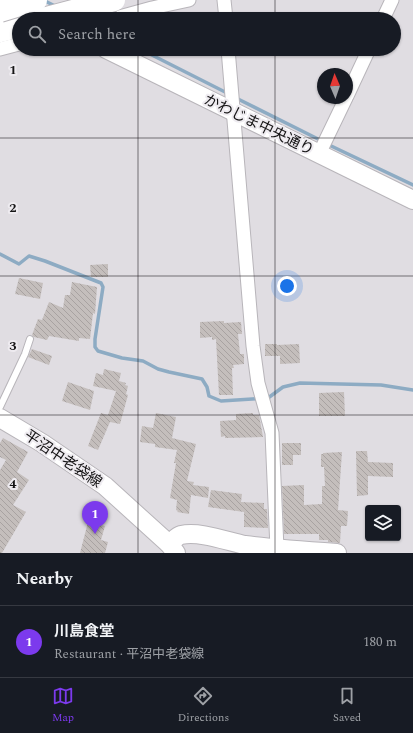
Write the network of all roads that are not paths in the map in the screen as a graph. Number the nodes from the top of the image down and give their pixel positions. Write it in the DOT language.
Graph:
graph roads {
  1 [pos="6,0"];
  2 [pos="36,0"];
  3 [pos="114,0"];
  4 [pos="189,0"];
  5 [pos="224,0"];
  6 [pos="392,0"];
  7 [pos="0,10"];
  8 [pos="30,12"];
  9 [pos="70,12"];
  10 [pos="137,12"];
  11 [pos="225,12"];
  12 [pos="386,12"];
  13 [pos="12,28"];
  14 [pos="0,31"];
  15 [pos="12,46"];
  16 [pos="0,49"];
  17 [pos="120,56"];
  18 [pos="229,56"];
  19 [pos="366,56"];
  20 [pos="353,82"];
  21 [pos="343,104"];
  22 [pos="234,112"];
  23 [pos="319,154"];
  24 [pos="413,200"];
  25 [pos="30,339"];
  26 [pos="0,407"];
  27 [pos="0,418"];
  28 [pos="173,548"];
  29 [pos="277,549"];
  30 [pos="337,553"];
  1 -- 8 [label="street"];
  2 -- 7 [label="highway, bridge"];
  3 -- 9 [label="highway, bridge"];
  4 -- 10 [label="street"];
  5 -- 11 [label="street"];
  6 -- 12 [label="street"];
  13 -- 14 [label="highway"];
  15 -- 16 [label="street"];
  17 -- 22 [label="street, かわじま中央通り"];
  18 -- 22 [label="street"];
  19 -- 20 [label="street"];
  21 -- 23 [label="street"];
  22 -- 23 [label="street, かわじま中央通り"];
  22 -- 29 [label="street"];
  23 -- 24 [label="street, かわじま中央通り"];
  25 -- 26 [label="lane"];
  27 -- 28 [label="street, 平沼中老袋線"];
  28 -- 29 [label="street"];
  29 -- 30 [label="street"];
}
